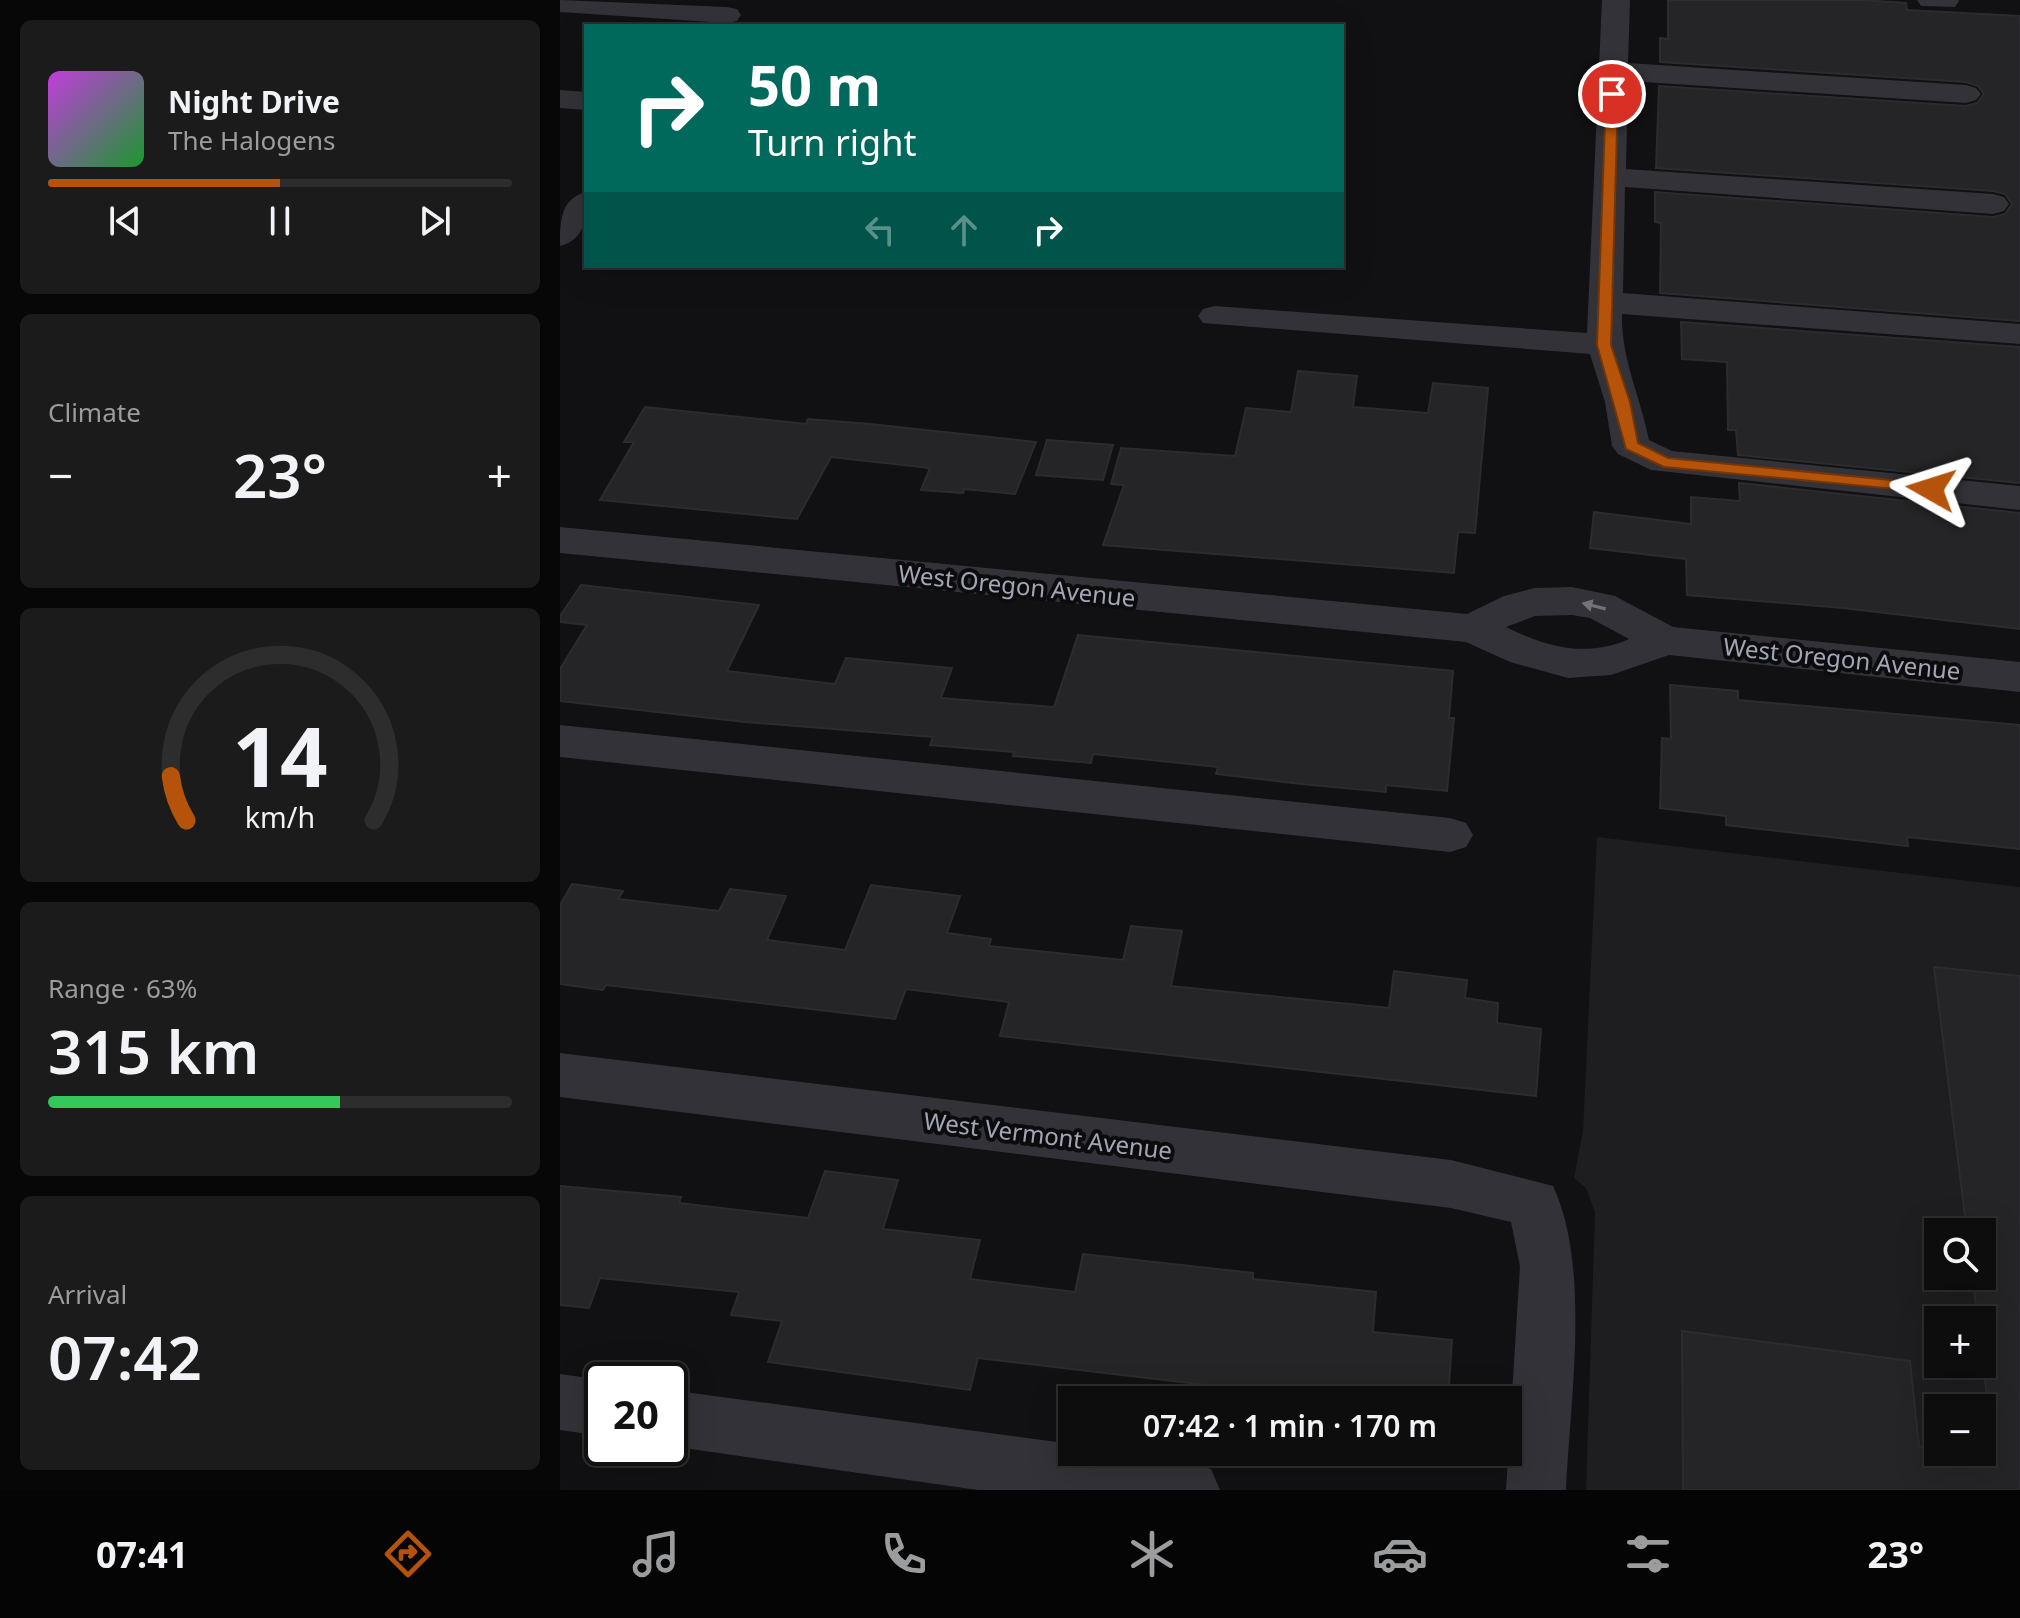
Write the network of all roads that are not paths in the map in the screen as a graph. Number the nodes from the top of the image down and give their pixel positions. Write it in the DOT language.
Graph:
graph roads {
  1 [pos="1616,0"];
  2 [pos="1931,0"];
  3 [pos="1945,1"];
  4 [pos="560,4"];
  5 [pos="728,14"];
  6 [pos="1613,71"];
  7 [pos="1966,94"];
  8 [pos="560,99"];
  9 [pos="584,101"];
  10 [pos="1610,177"];
  11 [pos="576,204"];
  12 [pos="1993,204"];
  13 [pos="560,236"];
  14 [pos="1606,302"];
  15 [pos="1215,316"];
  16 [pos="2020,334"];
  17 [pos="1604,345"];
  18 [pos="2020,498"];
  19 [pos="560,540"];
  20 [pos="1474,629"];
  21 [pos="1664,640"];
  22 [pos="2020,677"];
  23 [pos="560,741"];
  24 [pos="1450,835"];
  25 [pos="560,1075"];
  26 [pos="560,1402"];
  27 [pos="584,1405"];
  28 [pos="688,1420"];
  29 [pos="1190,1490"];
  30 [pos="1536,1490"];
  1 -- 6 [label="street"];
  2 -- 3 [label="street"];
  4 -- 5 [label="street"];
  6 -- 7 [label="street"];
  6 -- 10 [label="street"];
  8 -- 9 [label="street"];
  10 -- 12 [label="street"];
  10 -- 14 [label="street"];
  11 -- 13 [label="street"];
  14 -- 16 [label="street"];
  14 -- 17 [label="street"];
  15 -- 17 [label="street"];
  17 -- 18 [label="street"];
  19 -- 20 [label="street, West Oregon Avenue"];
  20 -- 21 [label="street, West Oregon Avenue"];
  21 -- 20 [label="street, West Oregon Avenue, one-way"];
  21 -- 22 [label="street, West Oregon Avenue"];
  23 -- 24 [label="street"];
  25 -- 30 [label="street, West Vermont Avenue"];
  26 -- 27 [label="street"];
  28 -- 29 [label="street"];
}
